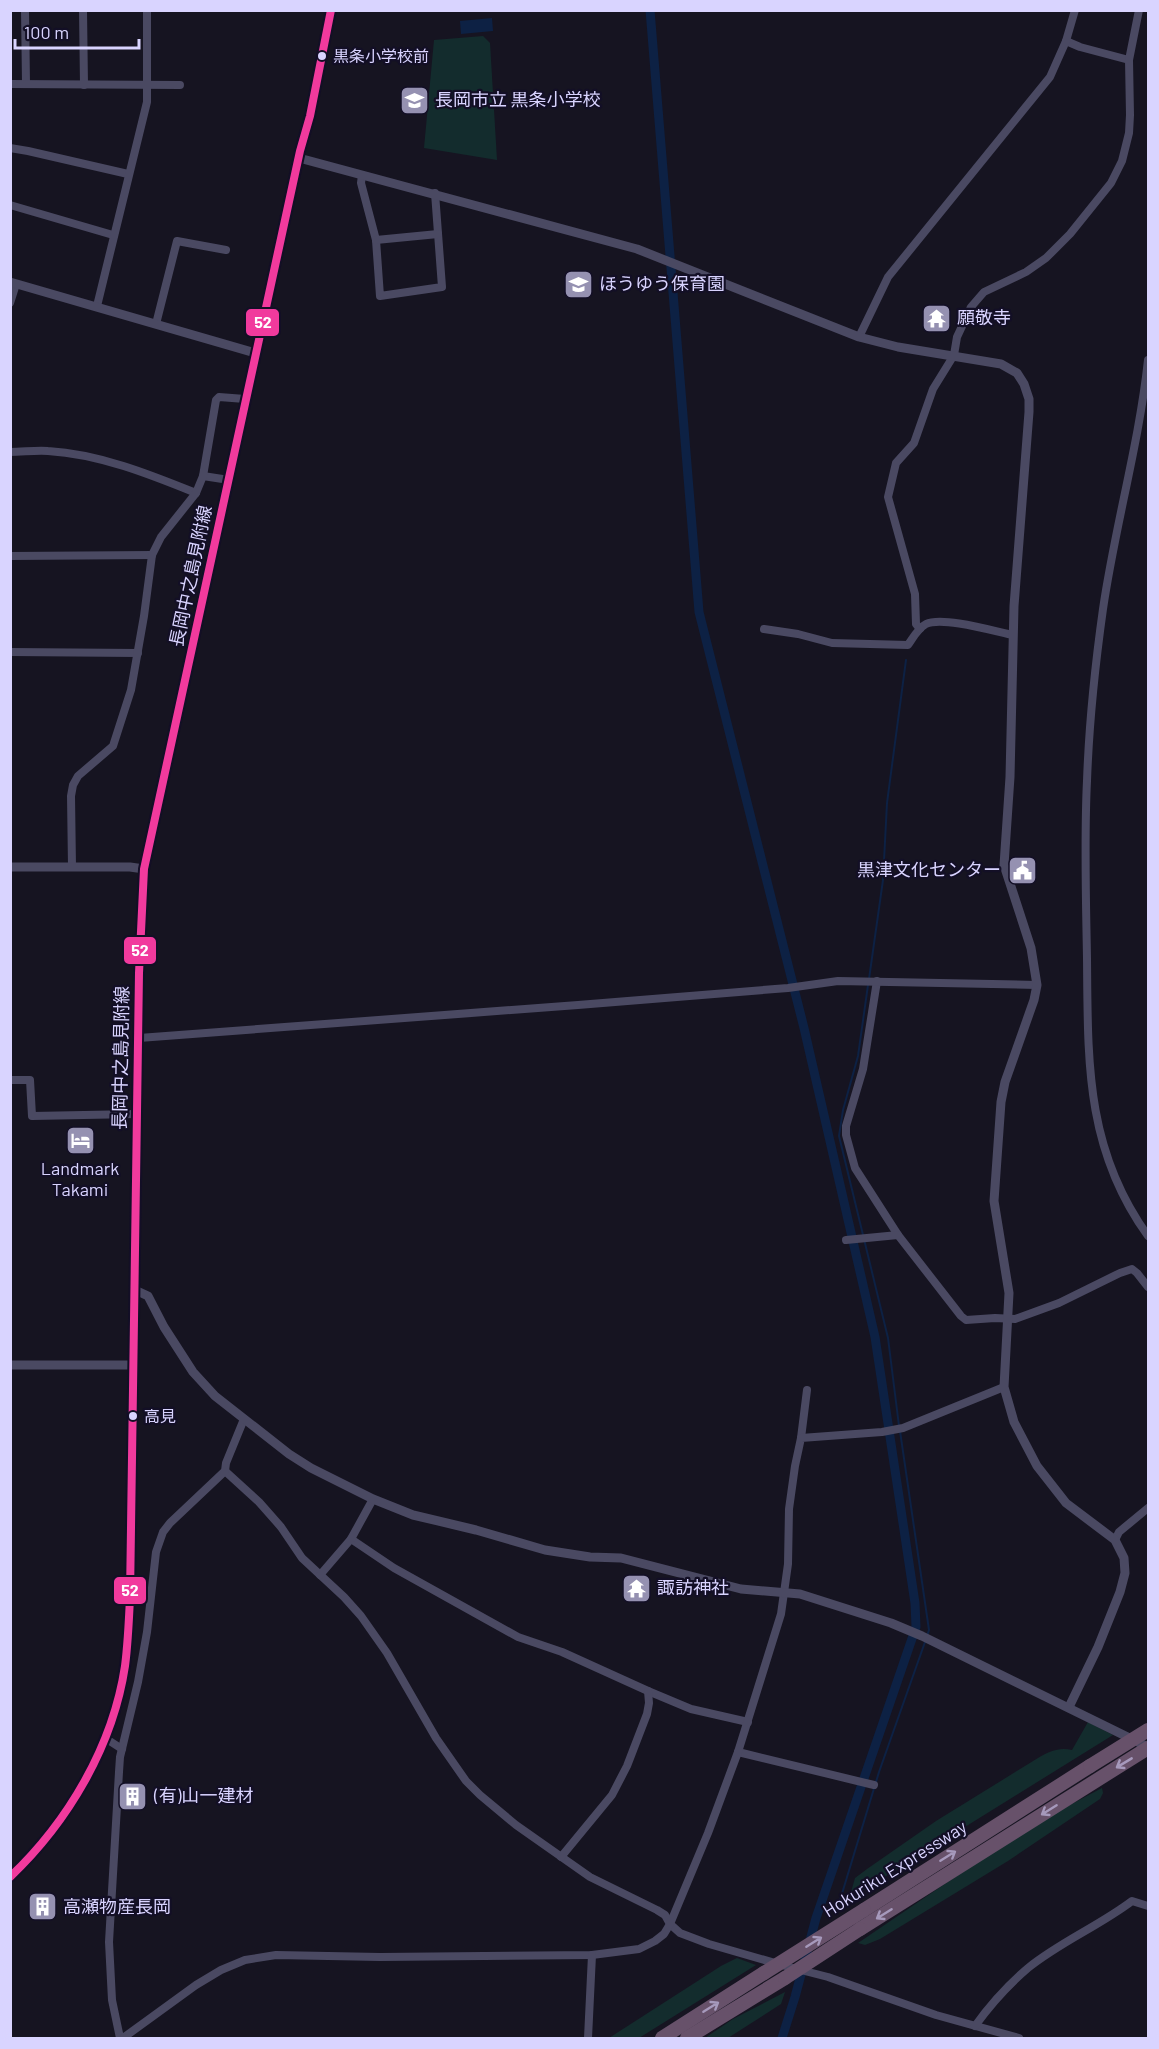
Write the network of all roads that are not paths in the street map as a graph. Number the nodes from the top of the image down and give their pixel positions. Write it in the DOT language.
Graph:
graph roads {
  1 [pos="26,10"];
  2 [pos="83,10"];
  3 [pos="147,10"];
  4 [pos="331,10"];
  5 [pos="1074,10"];
  6 [pos="1138,10"];
  7 [pos="1066,41"];
  8 [pos="1129,60"];
  9 [pos="10,84"];
  10 [pos="26,84"];
  11 [pos="84,84"];
  12 [pos="146,85"];
  13 [pos="180,85"];
  14 [pos="10,148"];
  15 [pos="299,158"];
  16 [pos="128,174"];
  17 [pos="362,175"];
  18 [pos="435,193"];
  19 [pos="10,205"];
  20 [pos="438,234"];
  21 [pos="113,235"];
  22 [pos="376,240"];
  23 [pos="226,250"];
  24 [pos="13,283"];
  25 [pos="10,303"];
  26 [pos="97,306"];
  27 [pos="156,324"];
  28 [pos="859,337"];
  29 [pos="255,353"];
  30 [pos="954,355"];
  31 [pos="1149,360"];
  32 [pos="245,399"];
  33 [pos="10,452"];
  34 [pos="203,476"];
  35 [pos="229,480"];
  36 [pos="196,493"];
  37 [pos="152,555"];
  38 [pos="10,556"];
  39 [pos="764,629"];
  40 [pos="920,629"];
  41 [pos="1013,635"];
  42 [pos="10,652"];
  43 [pos="138,653"];
  44 [pos="10,867"];
  45 [pos="72,867"];
  46 [pos="144,869"];
  47 [pos="877,981"];
  48 [pos="1037,985"];
  49 [pos="139,1038"];
  50 [pos="10,1080"];
  51 [pos="136,1114"];
  52 [pos="898,1235"];
  53 [pos="1149,1236"];
  54 [pos="846,1240"];
  55 [pos="1149,1287"];
  56 [pos="135,1290"];
  57 [pos="1008,1320"];
  58 [pos="10,1365"];
  59 [pos="134,1365"];
  60 [pos="1004,1386"];
  61 [pos="807,1390"];
  62 [pos="244,1419"];
  63 [pos="801,1437"];
  64 [pos="225,1471"];
  65 [pos="373,1499"];
  66 [pos="1149,1508"];
  67 [pos="351,1539"];
  68 [pos="1115,1540"];
  69 [pos="320,1575"];
  70 [pos="784,1593"];
  71 [pos="648,1691"];
  72 [pos="1069,1707"];
  73 [pos="748,1722"];
  74 [pos="1149,1730"];
  75 [pos="105,1738"];
  76 [pos="1149,1748"];
  77 [pos="122,1749"];
  78 [pos="738,1752"];
  79 [pos="874,1785"];
  80 [pos="561,1857"];
  81 [pos="10,1877"];
  82 [pos="1149,1905"];
  83 [pos="670,1924"];
  84 [pos="592,1955"];
  85 [pos="975,2026"];
  86 [pos="122,2038"];
  87 [pos="588,2038"];
  88 [pos="662,2038"];
  89 [pos="687,2038"];
  90 [pos="1019,2038"];
  1 -- 10 [label="street"];
  2 -- 11 [label="street"];
  3 -- 12 [label="street"];
  4 -- 15 [label="main road, 長岡中之島見附線"];
  5 -- 7 [label="street"];
  6 -- 8 [label="street"];
  7 -- 8 [label="street"];
  7 -- 28 [label="street"];
  8 -- 30 [label="street"];
  9 -- 10 [label="street"];
  10 -- 11 [label="street"];
  11 -- 12 [label="street"];
  12 -- 13 [label="street"];
  12 -- 16 [label="street"];
  14 -- 16 [label="street"];
  15 -- 17 [label="street"];
  15 -- 29 [label="main road, 長岡中之島見附線"];
  16 -- 21 [label="street"];
  17 -- 18 [label="street"];
  17 -- 22 [label="street"];
  18 -- 20 [label="street"];
  18 -- 28 [label="street"];
  19 -- 21 [label="street"];
  20 -- 22 [label="street"];
  20 -- 22 [label="street"];
  21 -- 26 [label="street"];
  23 -- 27 [label="street"];
  24 -- 25 [label="street"];
  24 -- 26 [label="street"];
  26 -- 27 [label="street"];
  27 -- 29 [label="street"];
  28 -- 30 [label="street"];
  29 -- 32 [label="main road, 長岡中之島見附線"];
  30 -- 40 [label="street"];
  30 -- 41 [label="street"];
  31 -- 53 [label="street"];
  32 -- 34 [label="street"];
  32 -- 35 [label="main road, 長岡中之島見附線"];
  33 -- 36 [label="street"];
  34 -- 35 [label="street"];
  34 -- 36 [label="street"];
  35 -- 46 [label="main road, 長岡中之島見附線"];
  36 -- 37 [label="street"];
  37 -- 38 [label="street"];
  37 -- 43 [label="street"];
  39 -- 40 [label="street"];
  40 -- 41 [label="street"];
  41 -- 48 [label="street"];
  42 -- 43 [label="street"];
  43 -- 45 [label="street"];
  44 -- 45 [label="street"];
  45 -- 46 [label="street"];
  46 -- 49 [label="main road, 長岡中之島見附線"];
  47 -- 48 [label="street"];
  47 -- 49 [label="street"];
  47 -- 52 [label="street"];
  48 -- 57 [label="street"];
  49 -- 51 [label="main road, 長岡中之島見附線"];
  50 -- 51 [label="street"];
  51 -- 56 [label="main road, 長岡中之島見附線"];
  52 -- 54 [label="street"];
  52 -- 57 [label="street"];
  55 -- 57 [label="street"];
  56 -- 59 [label="main road, 長岡中之島見附線"];
  56 -- 62 [label="street"];
  57 -- 60 [label="street"];
  58 -- 59 [label="street"];
  59 -- 75 [label="main road, 長岡中之島見附線"];
  60 -- 63 [label="street"];
  60 -- 68 [label="street"];
  61 -- 63 [label="street"];
  62 -- 64 [label="street"];
  62 -- 65 [label="street"];
  63 -- 70 [label="street"];
  64 -- 69 [label="street"];
  64 -- 77 [label="street"];
  65 -- 67 [label="street"];
  65 -- 70 [label="street"];
  66 -- 68 [label="street"];
  67 -- 69 [label="street"];
  67 -- 71 [label="street"];
  68 -- 72 [label="street"];
  69 -- 80 [label="street"];
  70 -- 72 [label="street"];
  70 -- 73 [label="street"];
  71 -- 73 [label="street"];
  71 -- 80 [label="street"];
  72 -- 76 [label="street"];
  73 -- 78 [label="street"];
  88 -- 74 [label="highway, Hokuriku Expressway, one-way, bridge"];
  75 -- 77 [label="street"];
  75 -- 81 [label="main road, 長岡中之島見附線"];
  76 -- 89 [label="highway, Hokuriku Expressway, one-way, bridge"];
  77 -- 86 [label="street"];
  78 -- 79 [label="street"];
  78 -- 83 [label="street"];
  80 -- 83 [label="street"];
  82 -- 85 [label="street"];
  83 -- 84 [label="street"];
  83 -- 85 [label="street"];
  84 -- 86 [label="street"];
  84 -- 87 [label="street"];
  85 -- 90 [label="street"];
}
